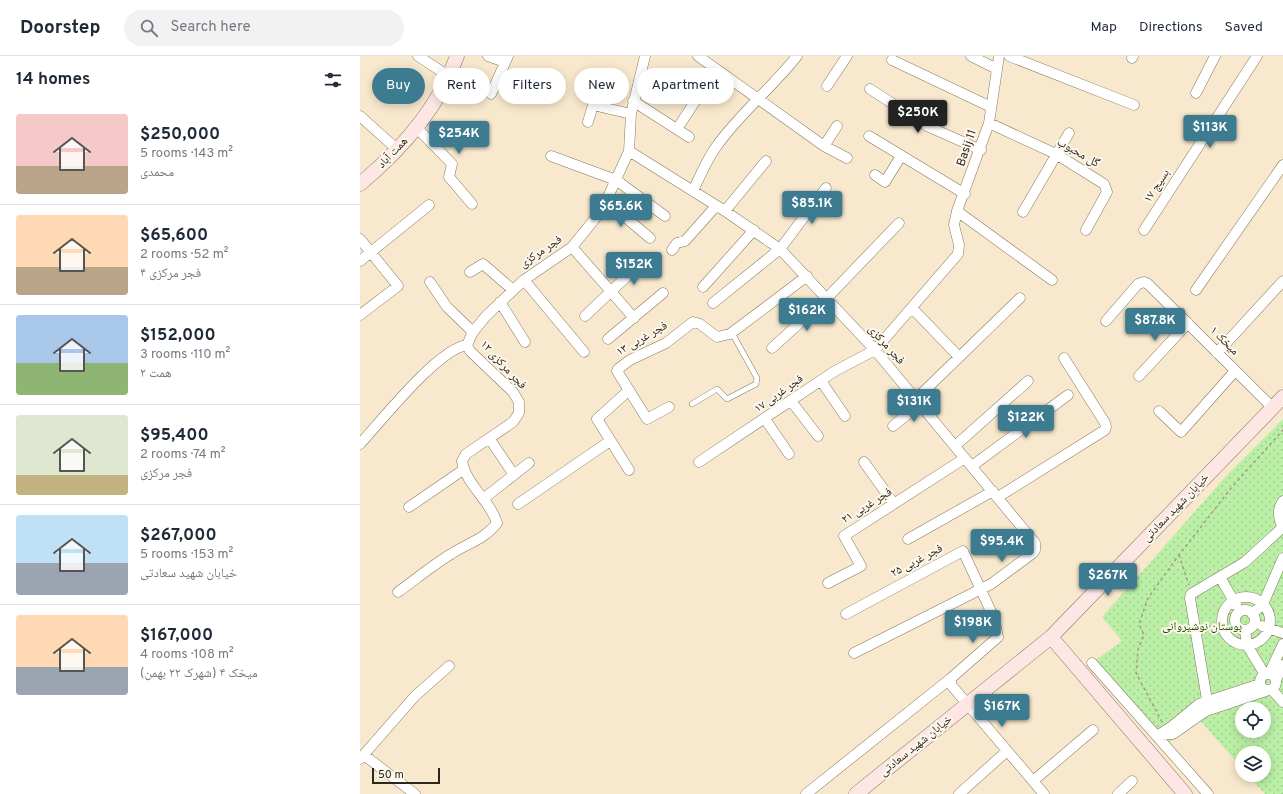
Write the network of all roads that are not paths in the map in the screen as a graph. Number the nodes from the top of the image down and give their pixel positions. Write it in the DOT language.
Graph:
graph roads {
  1 [pos="418,56"];
  2 [pos="457,56"];
  3 [pos="488,56"];
  4 [pos="644,56"];
  5 [pos="698,56"];
  6 [pos="797,56"];
  7 [pos="846,56"];
  8 [pos="971,56"];
  9 [pos="999,56"];
  10 [pos="1009,56"];
  11 [pos="1216,56"];
  12 [pos="1257,56"];
  13 [pos="507,59"];
  14 [pos="892,60"];
  15 [pos="436,68"];
  16 [pos="453,68"];
  17 [pos="997,69"];
  18 [pos="827,86"];
  19 [pos="870,89"];
  20 [pos="1196,93"];
  21 [pos="491,94"];
  22 [pos="759,99"];
  23 [pos="633,101"];
  24 [pos="434,104"];
  25 [pos="693,104"];
  26 [pos="1134,105"];
  27 [pos="991,107"];
  28 [pos="631,114"];
  29 [pos="360,116"];
  30 [pos="588,122"];
  31 [pos="990,123"];
  32 [pos="837,126"];
  33 [pos="416,128"];
  34 [pos="677,129"];
  35 [pos="1068,133"];
  36 [pos="869,136"];
  37 [pos="689,137"];
  38 [pos="824,146"];
  39 [pos="398,150"];
  40 [pos="981,150"];
  41 [pos="628,151"];
  42 [pos="1056,154"];
  43 [pos="551,156"];
  44 [pos="901,156"];
  45 [pos="847,158"];
  46 [pos="766,161"];
  47 [pos="1283,164"];
  48 [pos="875,175"];
  49 [pos="362,179"];
  50 [pos="616,180"];
  51 [pos="826,188"];
  52 [pos="693,191"];
  53 [pos="965,194"];
  54 [pos="606,201"];
  55 [pos="472,204"];
  56 [pos="429,205"];
  57 [pos="716,206"];
  58 [pos="725,211"];
  59 [pos="957,211"];
  60 [pos="1023,212"];
  61 [pos="665,216"];
  62 [pos="899,223"];
  63 [pos="754,230"];
  64 [pos="1086,230"];
  65 [pos="1144,230"];
  66 [pos="650,238"];
  67 [pos="360,239"];
  68 [pos="959,245"];
  69 [pos="572,247"];
  70 [pos="780,249"];
  71 [pos="672,250"];
  72 [pos="371,252"];
  73 [pos="360,262"];
  74 [pos="640,264"];
  75 [pos="470,272"];
  76 [pos="807,276"];
  77 [pos="524,280"];
  78 [pos="1052,280"];
  79 [pos="1283,281"];
  80 [pos="430,282"];
  81 [pos="703,287"];
  82 [pos="513,290"];
  83 [pos="1196,290"];
  84 [pos="611,292"];
  85 [pos="663,293"];
  86 [pos="1020,298"];
  87 [pos="826,299"];
  88 [pos="500,302"];
  89 [pos="713,303"];
  90 [pos="912,308"];
  91 [pos="360,315"];
  92 [pos="585,316"];
  93 [pos="634,318"];
  94 [pos="1106,321"];
  95 [pos="1188,323"];
  96 [pos="473,332"];
  97 [pos="732,333"];
  98 [pos="608,339"];
  99 [pos="525,342"];
  100 [pos="467,345"];
  101 [pos="772,348"];
  102 [pos="875,350"];
  103 [pos="584,352"];
  104 [pos="1217,353"];
  105 [pos="959,357"];
  106 [pos="1064,358"];
  107 [pos="1235,371"];
  108 [pos="1139,376"];
  109 [pos="821,381"];
  110 [pos="1028,381"];
  111 [pos="628,391"];
  112 [pos="1068,395"];
  113 [pos="1283,397"];
  114 [pos="791,401"];
  115 [pos="918,402"];
  116 [pos="692,404"];
  117 [pos="669,407"];
  118 [pos="1273,408"];
  119 [pos="1159,411"];
  120 [pos="845,416"];
  121 [pos="765,419"];
  122 [pos="893,426"];
  123 [pos="818,436"];
  124 [pos="489,438"];
  125 [pos="610,441"];
  126 [pos="360,444"];
  127 [pos="955,446"];
  128 [pos="789,454"];
  129 [pos="699,462"];
  130 [pos="864,462"];
  131 [pos="968,462"];
  132 [pos="529,464"];
  133 [pos="464,470"];
  134 [pos="629,470"];
  135 [pos="514,475"];
  136 [pos="995,494"];
  137 [pos="483,499"];
  138 [pos="1283,501"];
  139 [pos="518,504"];
  140 [pos="894,504"];
  141 [pos="409,507"];
  142 [pos="908,539"];
  143 [pos="1283,558"];
  144 [pos="1220,577"];
  145 [pos="828,583"];
  146 [pos="982,589"];
  147 [pos="398,592"];
  148 [pos="1233,600"];
  149 [pos="1263,604"];
  150 [pos="1240,612"];
  151 [pos="846,614"];
  152 [pos="1253,618"];
  153 [pos="1269,628"];
  154 [pos="1245,630"];
  155 [pos="1283,633"];
  156 [pos="1051,637"];
  157 [pos="1243,644"];
  158 [pos="1283,644"];
  159 [pos="854,654"];
  160 [pos="1092,663"];
  161 [pos="1283,665"];
  162 [pos="449,666"];
  163 [pos="951,682"];
  164 [pos="1270,683"];
  165 [pos="1207,700"];
  166 [pos="1283,702"];
  167 [pos="968,704"];
  168 [pos="1093,730"];
  169 [pos="1156,735"];
  170 [pos="1007,751"];
  171 [pos="362,757"];
  172 [pos="1033,781"];
  173 [pos="1132,781"];
  174 [pos="415,794"];
  175 [pos="806,794"];
  176 [pos="856,794"];
  177 [pos="959,794"];
  178 [pos="1044,794"];
  179 [pos="1118,794"];
  180 [pos="1186,794"];
  181 [pos="1208,794"];
  1 -- 15 [label="street"];
  2 -- 16 [label="main road, همت آباد"];
  3 -- 13 [label="street"];
  4 -- 23 [label="street, فجر مرکزی"];
  5 -- 22 [label="street"];
  6 -- 22 [label="street"];
  7 -- 18 [label="street"];
  8 -- 17 [label="street"];
  9 -- 17 [label="street, Basij 11"];
  10 -- 26 [label="street"];
  11 -- 20 [label="street"];
  12 -- 65 [label="street, بسیج ۱۷"];
  13 -- 21 [label="street"];
  14 -- 27 [label="street"];
  17 -- 27 [label="street, Basij 11"];
  19 -- 40 [label="street"];
  22 -- 38 [label="street"];
  22 -- 52 [label="street"];
  23 -- 28 [label="street, فجر مرکزی"];
  23 -- 34 [label="street"];
  24 -- 33 [label="main road, همت آباد"];
  25 -- 34 [label="street"];
  27 -- 31 [label="street, Basij 11"];
  28 -- 30 [label="street"];
  28 -- 41 [label="street, فجر مرکزی"];
  29 -- 39 [label="street"];
  31 -- 40 [label="street, Basij 11"];
  31 -- 42 [label="street, گل محبوب"];
  32 -- 38 [label="street"];
  33 -- 39 [label="main road, همت آباد"];
  33 -- 55 [label="street"];
  34 -- 37 [label="street"];
  35 -- 42 [label="street"];
  36 -- 44 [label="street"];
  38 -- 45 [label="street"];
  39 -- 49 [label="main road, همت آباد"];
  40 -- 53 [label="street, Basij 11"];
  41 -- 50 [label="street, فجر مرکزی"];
  41 -- 52 [label="street, فجر مرکزی"];
  42 -- 60 [label="street"];
  42 -- 64 [label="street, گل محبوب"];
  43 -- 50 [label="street"];
  44 -- 48 [label="street"];
  44 -- 53 [label="street"];
  46 -- 58 [label="street"];
  47 -- 83 [label="street"];
  50 -- 54 [label="street, فجر مرکزی"];
  50 -- 61 [label="street"];
  51 -- 70 [label="street"];
  52 -- 57 [label="street, فجر مرکزی"];
  53 -- 59 [label="street, Basij 11"];
  54 -- 66 [label="street"];
  54 -- 69 [label="street, فجر مرکزی"];
  56 -- 72 [label="street"];
  57 -- 58 [label="street, فجر مرکزی"];
  57 -- 71 [label="street"];
  58 -- 63 [label="street, فجر مرکزی"];
  59 -- 68 [label="street, Basij 11"];
  59 -- 78 [label="street"];
  62 -- 87 [label="street"];
  63 -- 70 [label="street, فجر مرکزی"];
  63 -- 81 [label="street"];
  67 -- 72 [label="street"];
  68 -- 90 [label="street, فجر غربی ۱۷"];
  69 -- 77 [label="street, فجر مرکزی"];
  69 -- 84 [label="street"];
  70 -- 76 [label="street, فجر مرکزی"];
  70 -- 89 [label="street"];
  72 -- 73 [label="street"];
  72 -- 91 [label="street"];
  74 -- 84 [label="street"];
  75 -- 82 [label="street"];
  76 -- 87 [label="street, فجر مرکزی"];
  76 -- 97 [label="street"];
  77 -- 82 [label="street, فجر مرکزی"];
  77 -- 103 [label="street"];
  79 -- 104 [label="street"];
  80 -- 96 [label="street"];
  82 -- 88 [label="street, فجر مرکزی"];
  84 -- 92 [label="street"];
  84 -- 93 [label="street"];
  85 -- 93 [label="street"];
  86 -- 105 [label="street"];
  87 -- 101 [label="street"];
  87 -- 102 [label="street, فجر مرکزی"];
  88 -- 96 [label="street, فجر مرکزی"];
  88 -- 99 [label="street"];
  90 -- 102 [label="street, فجر غربی ۱۷"];
  90 -- 105 [label="street"];
  93 -- 98 [label="street"];
  94 -- 95 [label="street, میخک ۱"];
  95 -- 104 [label="street, میخک ۱"];
  95 -- 108 [label="street"];
  96 -- 100 [label="street, فجر مرکزی"];
  97 -- 111 [label="street, فجر غربی ۱۳"];
  97 -- 116 [label="lane"];
  100 -- 124 [label="street, فجر مرکزی ۱۲"];
  100 -- 126 [label="street"];
  102 -- 109 [label="street, فجر غربی ۱۷"];
  102 -- 115 [label="street, فجر مرکزی"];
  104 -- 107 [label="street, میخک ۱"];
  105 -- 115 [label="street"];
  106 -- 136 [label="street"];
  107 -- 118 [label="street, میخک ۱"];
  107 -- 119 [label="street"];
  109 -- 114 [label="street, فجر غربی ۱۷"];
  109 -- 120 [label="street"];
  110 -- 127 [label="street"];
  111 -- 117 [label="street, فجر غربی ۱۳"];
  111 -- 125 [label="street"];
  112 -- 131 [label="street, فجر غربی ۲۱"];
  113 -- 118 [label="main road, خیابان شهید سعادتی"];
  114 -- 121 [label="street, فجر غربی ۱۷"];
  114 -- 123 [label="street"];
  115 -- 122 [label="street"];
  115 -- 127 [label="street, فجر مرکزی"];
  118 -- 156 [label="main road, خیابان شهید سعادتی"];
  121 -- 128 [label="street"];
  121 -- 129 [label="street, فجر غربی ۱۷"];
  124 -- 133 [label="street, فجر مرکزی ۱۲"];
  124 -- 135 [label="street"];
  125 -- 134 [label="street"];
  125 -- 139 [label="street"];
  127 -- 131 [label="street, فجر مرکزی"];
  130 -- 140 [label="street"];
  131 -- 136 [label="street, فجر مرکزی"];
  131 -- 140 [label="street, فجر غربی ۲۱"];
  132 -- 135 [label="street"];
  133 -- 137 [label="street"];
  133 -- 141 [label="street"];
  135 -- 137 [label="street"];
  136 -- 142 [label="street"];
  136 -- 146 [label="street, فجر مرکزی"];
  137 -- 147 [label="street"];
  138 -- 144 [label="street"];
  140 -- 145 [label="street, فجر غربی ۲۱"];
  143 -- 149 [label="street"];
  144 -- 148 [label="street"];
  144 -- 165 [label="street"];
  146 -- 151 [label="street, فجر غربی ۲۵"];
  146 -- 159 [label="street"];
  146 -- 163 [label="street"];
  148 -- 149 [label="street"];
  148 -- 150 [label="street"];
  148 -- 157 [label="street"];
  149 -- 152 [label="street"];
  149 -- 153 [label="street"];
  150 -- 152 [label="street"];
  150 -- 154 [label="street"];
  152 -- 153 [label="street"];
  152 -- 154 [label="street"];
  153 -- 155 [label="street"];
  153 -- 157 [label="street"];
  154 -- 157 [label="street"];
  156 -- 167 [label="main road, خیابان شهید سعادتی"];
  156 -- 180 [label="main road"];
  157 -- 164 [label="street"];
  158 -- 164 [label="street"];
  160 -- 169 [label="street"];
  161 -- 164 [label="street"];
  162 -- 171 [label="street"];
  163 -- 167 [label="street"];
  163 -- 175 [label="street"];
  164 -- 165 [label="street"];
  164 -- 166 [label="street"];
  164 -- 169 [label="street"];
  165 -- 169 [label="street"];
  167 -- 170 [label="street"];
  167 -- 176 [label="main road, خیابان شهید سعادتی"];
  168 -- 172 [label="street"];
  169 -- 181 [label="street"];
  170 -- 172 [label="street"];
  170 -- 177 [label="street"];
  171 -- 174 [label="street"];
  172 -- 178 [label="street"];
  173 -- 179 [label="street"];
}
